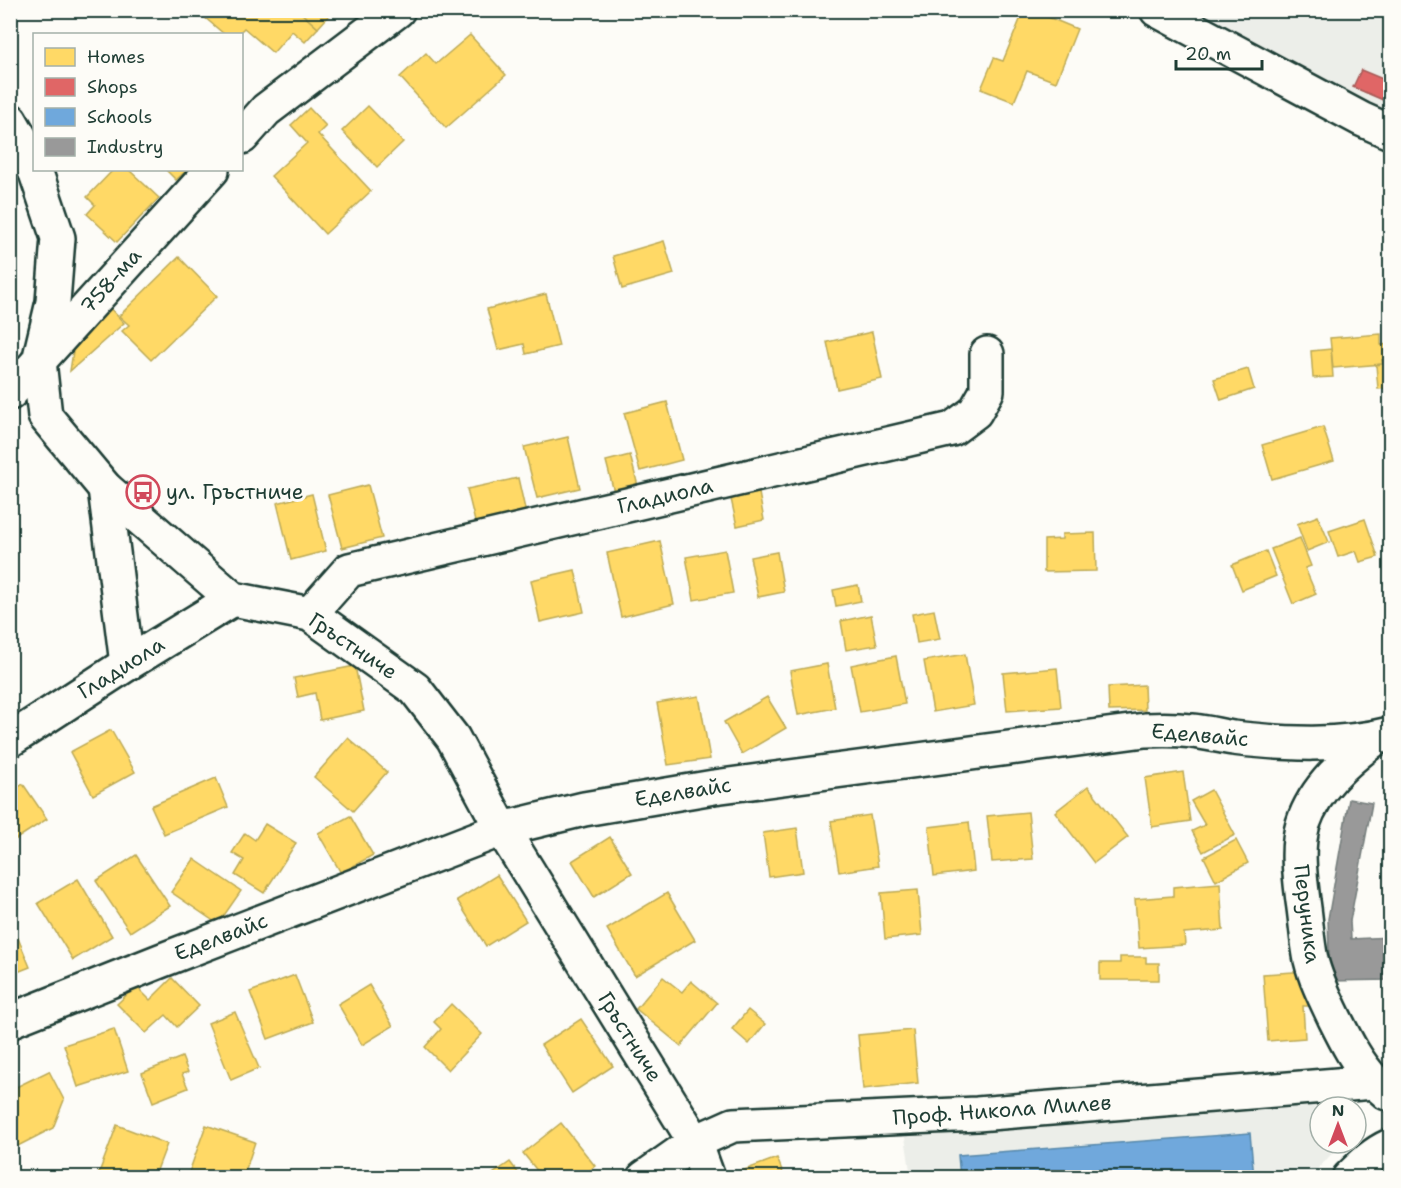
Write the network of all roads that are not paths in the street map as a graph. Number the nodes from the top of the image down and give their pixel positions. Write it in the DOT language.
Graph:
graph roads {
  1 [pos="398,10"];
  2 [pos="1157,10"];
  3 [pos="10,120"];
  4 [pos="1390,132"];
  5 [pos="243,136"];
  6 [pos="33,164"];
  7 [pos="36,171"];
  8 [pos="211,171"];
  9 [pos="987,354"];
  10 [pos="39,361"];
  11 [pos="10,393"];
  12 [pos="105,488"];
  13 [pos="233,598"];
  14 [pos="310,614"];
  15 [pos="126,664"];
  16 [pos="1383,736"];
  17 [pos="10,740"];
  18 [pos="502,829"];
  19 [pos="10,1022"];
  20 [pos="1382,1089"];
  21 [pos="695,1142"];
  22 [pos="1390,1146"];
  23 [pos="644,1178"];
  24 [pos="708,1178"];
  25 [pos="1349,1178"];
  1 -- 5 [label="street"];
  2 -- 4 [label="street"];
  3 -- 6 [label="street, Гръстниче"];
  7 -- 10 [label="street, Гръстниче"];
  8 -- 10 [label="street, 758-ма"];
  9 -- 14 [label="street, Гладиола"];
  10 -- 11 [label="street, 758-ма"];
  10 -- 12 [label="street, Гръстниче"];
  12 -- 13 [label="street, Гръстниче"];
  12 -- 15 [label="street"];
  13 -- 14 [label="street, Гръстниче"];
  13 -- 15 [label="street, Гладиола"];
  14 -- 18 [label="street, Гръстниче"];
  15 -- 17 [label="street, Гладиола"];
  16 -- 18 [label="street, Еделвайс"];
  16 -- 20 [label="street, Перуника"];
  18 -- 19 [label="street, Еделвайс"];
  18 -- 21 [label="street, Гръстниче"];
  20 -- 21 [label="street, Проф. Никола Милев"];
  21 -- 23 [label="street, Проф. Никола Милев"];
  21 -- 24 [label="street, Гръстниче"];
  22 -- 25 [label="street"];
}
